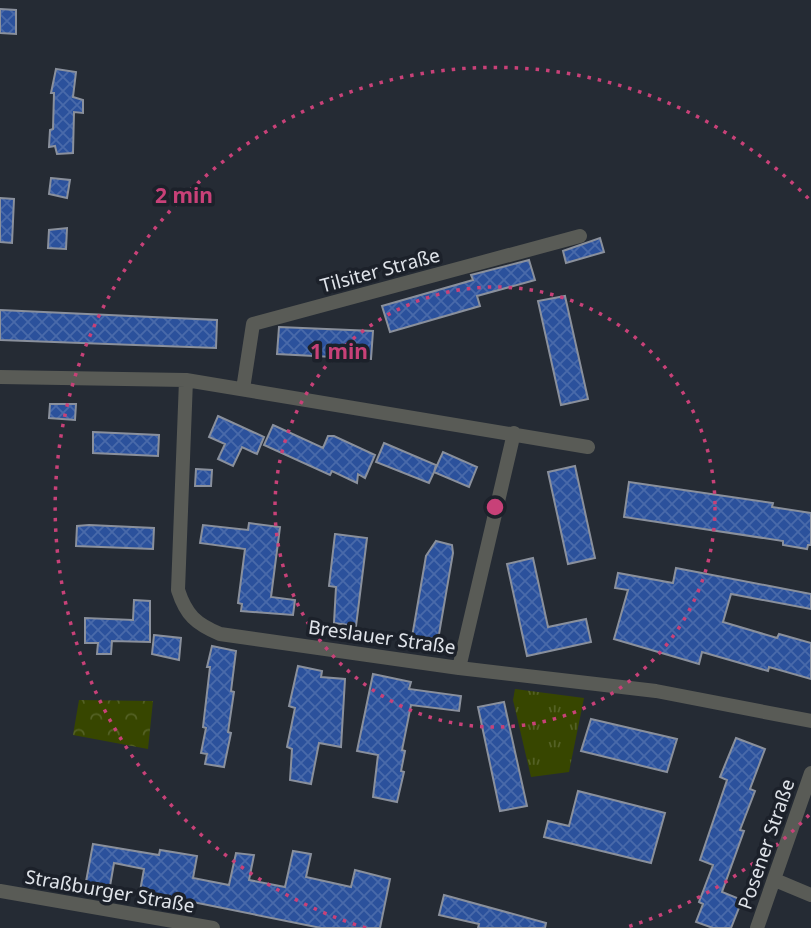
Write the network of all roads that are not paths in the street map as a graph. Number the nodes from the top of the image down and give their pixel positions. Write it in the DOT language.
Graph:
graph roads {
  1 [pos="580,236"];
  2 [pos="0,377"];
  3 [pos="186,380"];
  4 [pos="243,389"];
  5 [pos="514,433"];
  6 [pos="588,447"];
  7 [pos="459,668"];
  8 [pos="811,721"];
  9 [pos="811,774"];
  10 [pos="775,880"];
  11 [pos="0,891"];
  12 [pos="811,895"];
  13 [pos="213,928"];
  14 [pos="757,928"];
  1 -- 4 [label="street, Tilsiter Straße"];
  2 -- 3 [label="street"];
  3 -- 4 [label="street"];
  3 -- 7 [label="street, Breslauer Straße"];
  4 -- 5 [label="street"];
  5 -- 6 [label="street"];
  5 -- 7 [label="street"];
  7 -- 8 [label="street, Breslauer Straße"];
  9 -- 10 [label="street, Posener Straße"];
  10 -- 12 [label="street"];
  10 -- 14 [label="street, Posener Straße"];
  11 -- 13 [label="street, Straßburger Straße"];
}
